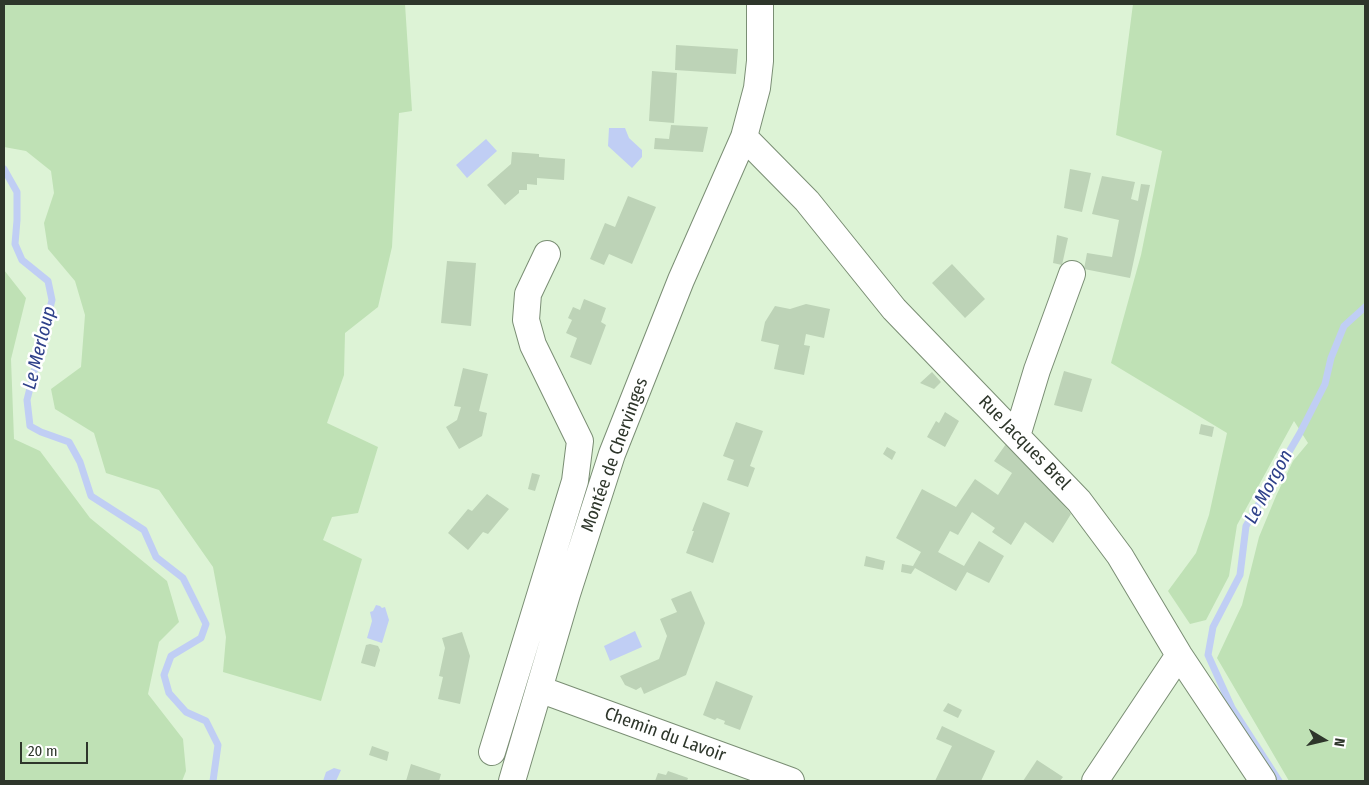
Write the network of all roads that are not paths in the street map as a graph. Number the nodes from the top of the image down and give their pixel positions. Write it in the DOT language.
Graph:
graph roads {
  1 [pos="760,4"];
  2 [pos="744,137"];
  3 [pos="547,254"];
  4 [pos="1072,274"];
  5 [pos="1017,436"];
  6 [pos="542,587"];
  7 [pos="567,594"];
  8 [pos="1179,655"];
  9 [pos="539,689"];
  10 [pos="492,752"];
  11 [pos="512,781"];
  12 [pos="791,781"];
  13 [pos="1095,781"];
  14 [pos="1263,781"];
  1 -- 2 [label="street, Montée de Chervinges"];
  2 -- 5 [label="street, Rue Jacques Brel"];
  2 -- 7 [label="street, Montée de Chervinges"];
  3 -- 6 [label="street"];
  4 -- 5 [label="street"];
  5 -- 8 [label="street, Rue Jacques Brel"];
  6 -- 7 [label="street"];
  6 -- 10 [label="street"];
  7 -- 9 [label="street, Montée de Chervinges"];
  8 -- 13 [label="street"];
  8 -- 14 [label="street, Rue Jacques Brel"];
  9 -- 11 [label="street, Montée de Chervinges"];
  9 -- 12 [label="street, Chemin du Lavoir"];
}
